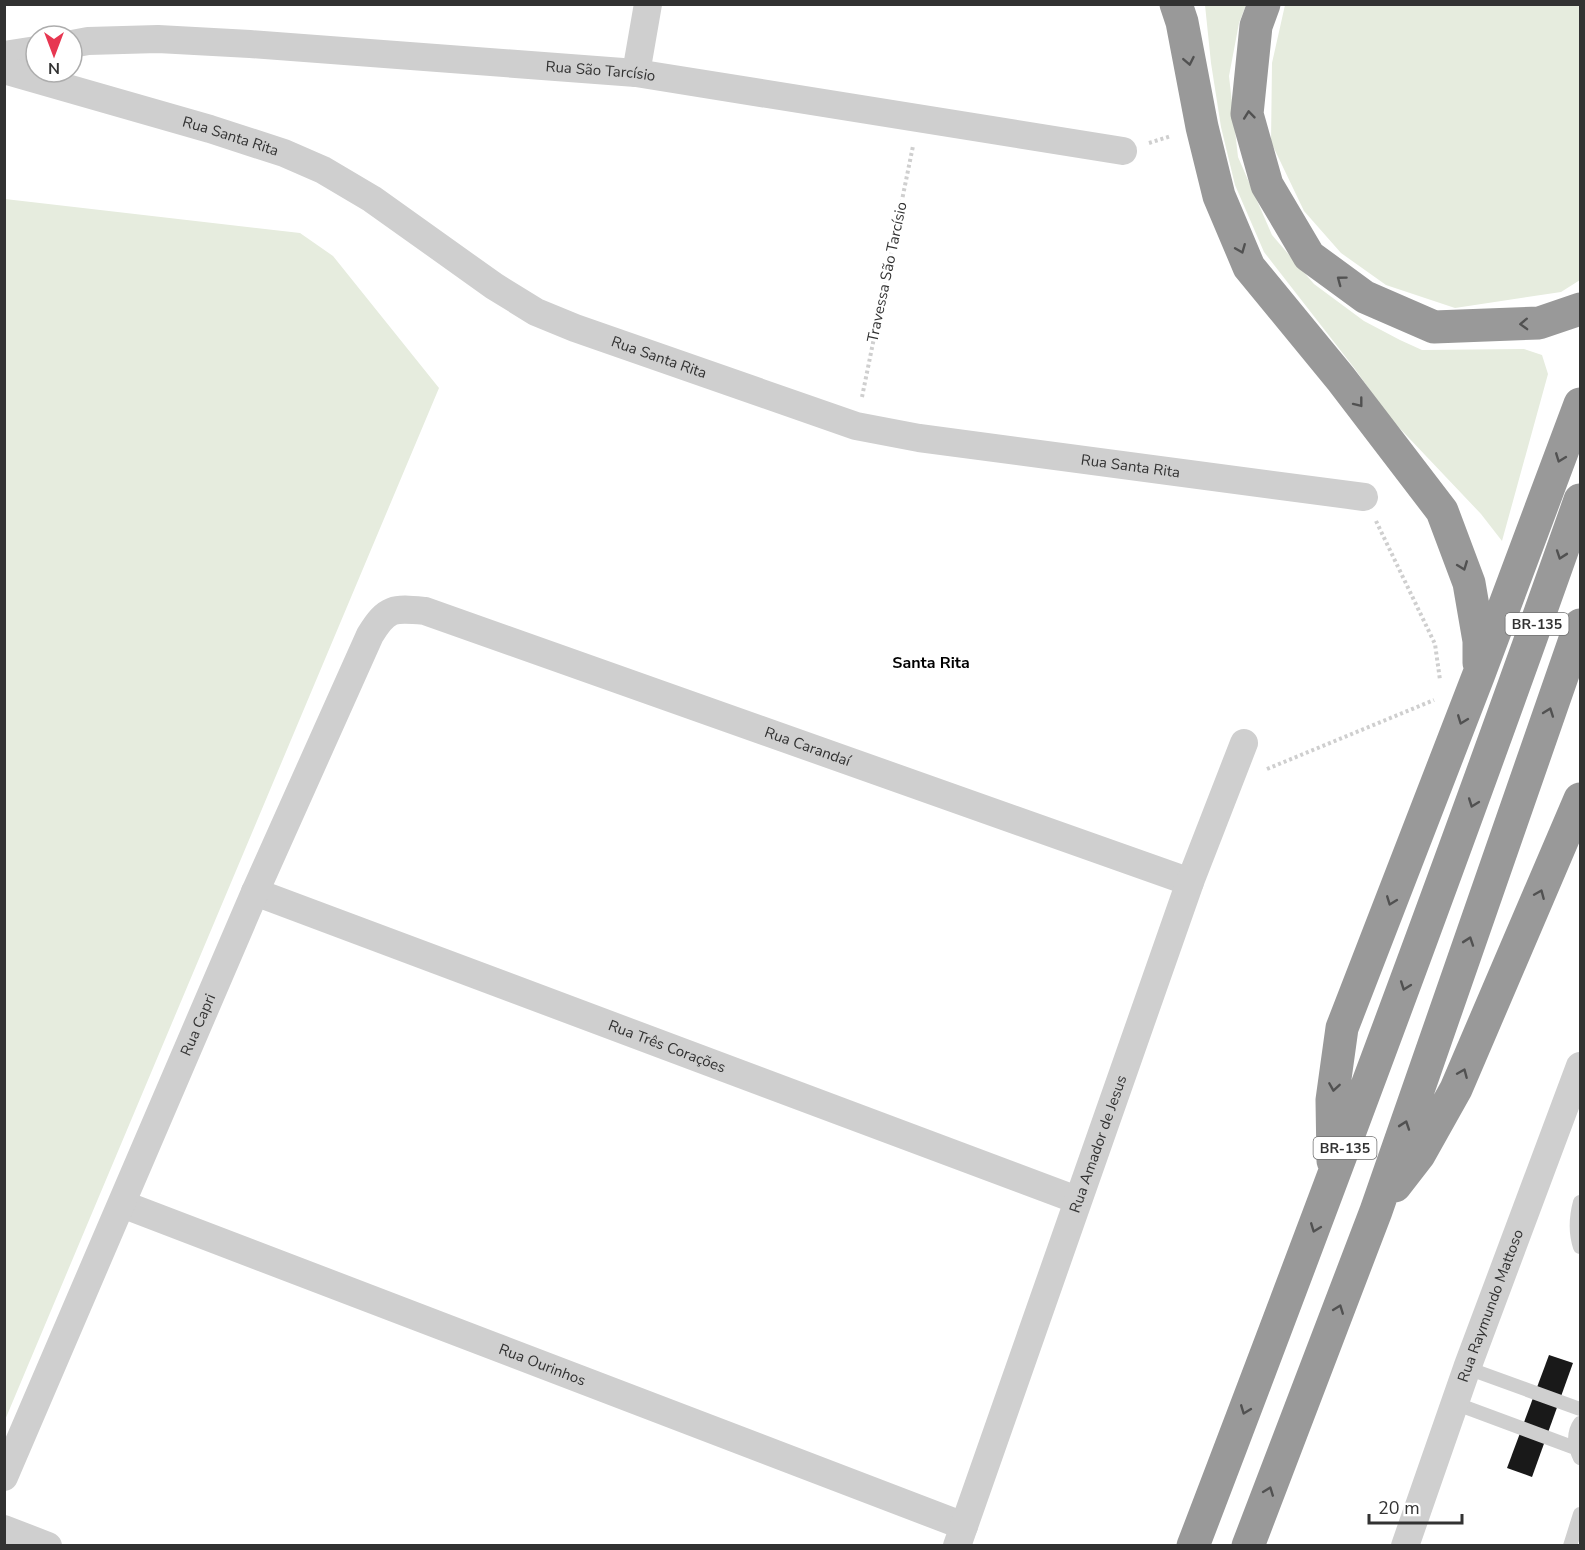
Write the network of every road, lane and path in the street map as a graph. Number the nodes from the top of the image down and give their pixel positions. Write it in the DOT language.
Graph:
graph roads {
  1 [pos="648,4"];
  2 [pos="1176,4"];
  3 [pos="1264,4"];
  4 [pos="84,42"];
  5 [pos="24,52"];
  6 [pos="4,55"];
  7 [pos="4,70"];
  8 [pos="636,73"];
  9 [pos="919,119"];
  10 [pos="1203,127"];
  11 [pos="1123,151"];
  12 [pos="1581,309"];
  13 [pos="1581,404"];
  14 [pos="856,426"];
  15 [pos="1364,497"];
  16 [pos="1581,500"];
  17 [pos="425,611"];
  18 [pos="1581,625"];
  19 [pos="1479,674"];
  20 [pos="1441,686"];
  21 [pos="1443,696"];
  22 [pos="1244,743"];
  23 [pos="1227,785"];
  24 [pos="1581,799"];
  25 [pos="1190,882"];
  26 [pos="255,892"];
  27 [pos="1581,1066"];
  28 [pos="1334,1179"];
  29 [pos="1077,1200"];
  30 [pos="1581,1202"];
  31 [pos="122,1204"];
  32 [pos="1376,1211"];
  33 [pos="1581,1247"];
  34 [pos="1467,1368"];
  35 [pos="1454,1403"];
  36 [pos="1581,1409"];
  37 [pos="1581,1424"];
  38 [pos="1578,1453"];
  39 [pos="4,1477"];
  40 [pos="1581,1514"];
  41 [pos="4,1529"];
  42 [pos="960,1536"];
  43 [pos="48,1545"];
  44 [pos="1193,1545"];
  45 [pos="1248,1545"];
  46 [pos="1405,1545"];
  47 [pos="1570,1545"];
  1 -- 8 [label="street"];
  2 -- 10 [label="highway, one-way"];
  12 -- 3 [label="highway, one-way"];
  4 -- 8 [label="street, Rua São Tarcísio"];
  5 -- 6 [label="street"];
  7 -- 14 [label="street, Rua Santa Rita"];
  8 -- 9 [label="street, Rua São Tarcísio"];
  9 -- 11 [label="street, Rua São Tarcísio"];
  9 -- 14 [label="path, Travessa São Tarcísio"];
  10 -- 11 [label="path"];
  10 -- 19 [label="highway, one-way"];
  13 -- 19 [label="highway, one-way"];
  14 -- 15 [label="street, Rua Santa Rita"];
  15 -- 20 [label="path"];
  16 -- 28 [label="highway, BR-135, one-way"];
  17 -- 25 [label="street, Rua Carandaí"];
  17 -- 26 [label="street, Rua Capri"];
  32 -- 18 [label="highway, BR-135, one-way"];
  19 -- 28 [label="highway, one-way"];
  21 -- 23 [label="path"];
  22 -- 23 [label="street, Rua Amador de Jesus"];
  23 -- 25 [label="street, Rua Amador de Jesus"];
  32 -- 24 [label="highway, one-way"];
  25 -- 29 [label="street, Rua Amador de Jesus"];
  26 -- 29 [label="street, Rua Três Corações"];
  26 -- 31 [label="street, Rua Capri"];
  27 -- 34 [label="street, Rua Raymundo Mattoso"];
  28 -- 44 [label="highway, BR-135, one-way"];
  29 -- 42 [label="street, Rua Amador de Jesus"];
  30 -- 33 [label="lane"];
  31 -- 39 [label="street, Rua Capri"];
  31 -- 42 [label="street, Rua Ourinhos"];
  45 -- 32 [label="highway, BR-135, one-way"];
  34 -- 35 [label="street, Rua Raymundo Mattoso"];
  34 -- 36 [label="lane"];
  35 -- 38 [label="lane"];
  35 -- 46 [label="street, Rua Raymundo Mattoso"];
  37 -- 38 [label="lane"];
  40 -- 47 [label="lane"];
  41 -- 43 [label="street"];
}
